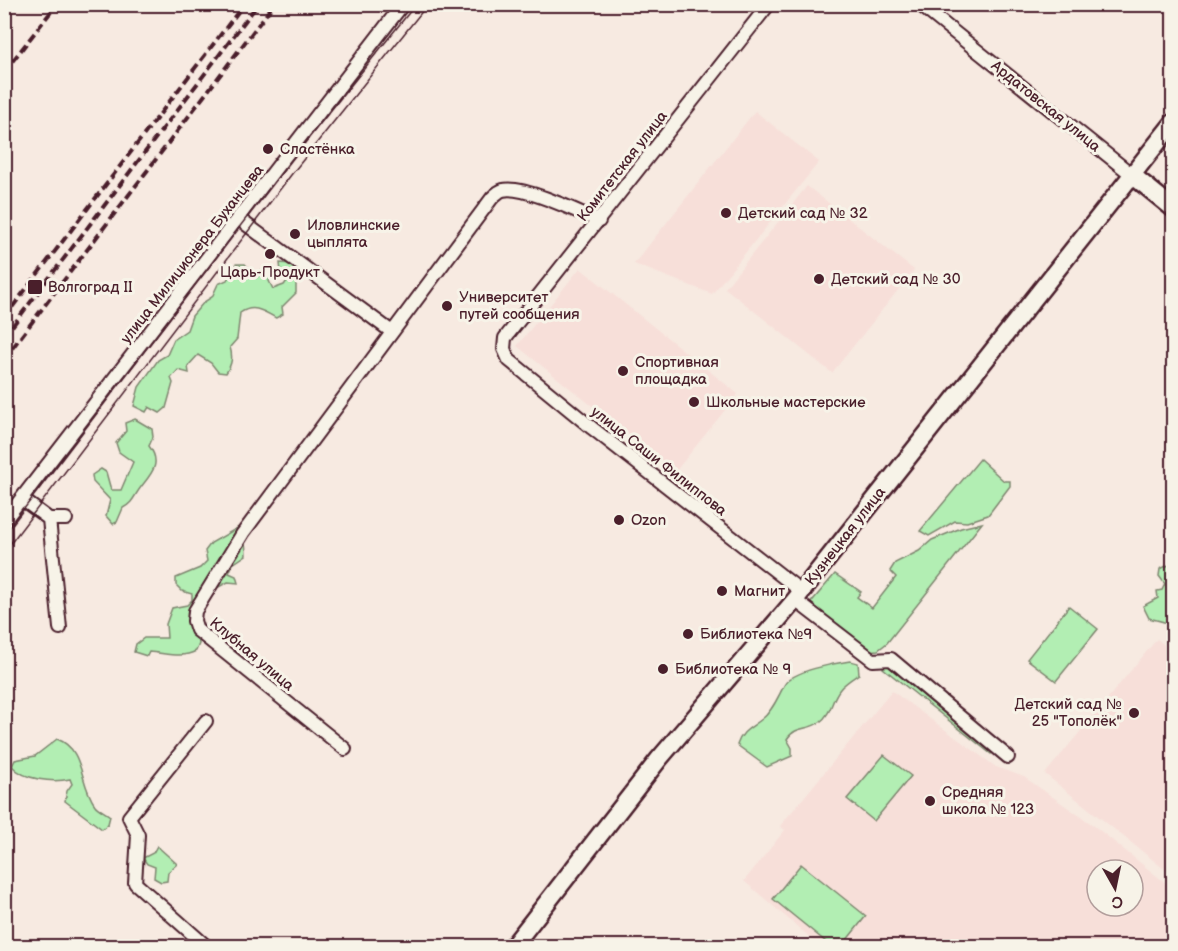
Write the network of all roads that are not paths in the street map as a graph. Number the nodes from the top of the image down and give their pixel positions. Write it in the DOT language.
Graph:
graph roads {
  1 [pos="403,4"];
  2 [pos="769,4"];
  3 [pos="919,4"];
  4 [pos="1173,122"];
  5 [pos="1131,174"];
  6 [pos="1173,209"];
  7 [pos="238,219"];
  8 [pos="598,221"];
  9 [pos="392,332"];
  10 [pos="504,349"];
  11 [pos="22,499"];
  12 [pos="49,519"];
  13 [pos="66,519"];
  14 [pos="4,521"];
  15 [pos="798,596"];
  16 [pos="60,628"];
  17 [pos="206,721"];
  18 [pos="345,749"];
  19 [pos="1008,756"];
  20 [pos="206,946"];
  21 [pos="513,946"];
  1 -- 7 [label="street, улица Милиционера Буханцева"];
  2 -- 8 [label="street, Комитетская улица"];
  3 -- 5 [label="street, Ардатовская улица"];
  4 -- 5 [label="street, Кузнецкая улица"];
  5 -- 6 [label="street, Ардатовская улица"];
  5 -- 15 [label="street, Кузнецкая улица"];
  7 -- 9 [label="street"];
  7 -- 11 [label="street, улица Милиционера Буханцева"];
  8 -- 9 [label="street, Клубная улица"];
  8 -- 10 [label="street, Комитетская улица"];
  9 -- 18 [label="street, Клубная улица"];
  10 -- 15 [label="street, улица Саши Филиппова"];
  11 -- 12 [label="street"];
  11 -- 14 [label="street, улица Милиционера Буханцева"];
  12 -- 13 [label="street"];
  12 -- 16 [label="street"];
  15 -- 19 [label="street, улица Саши Филиппова"];
  15 -- 21 [label="street, Кузнецкая улица"];
  17 -- 20 [label="street"];
}
